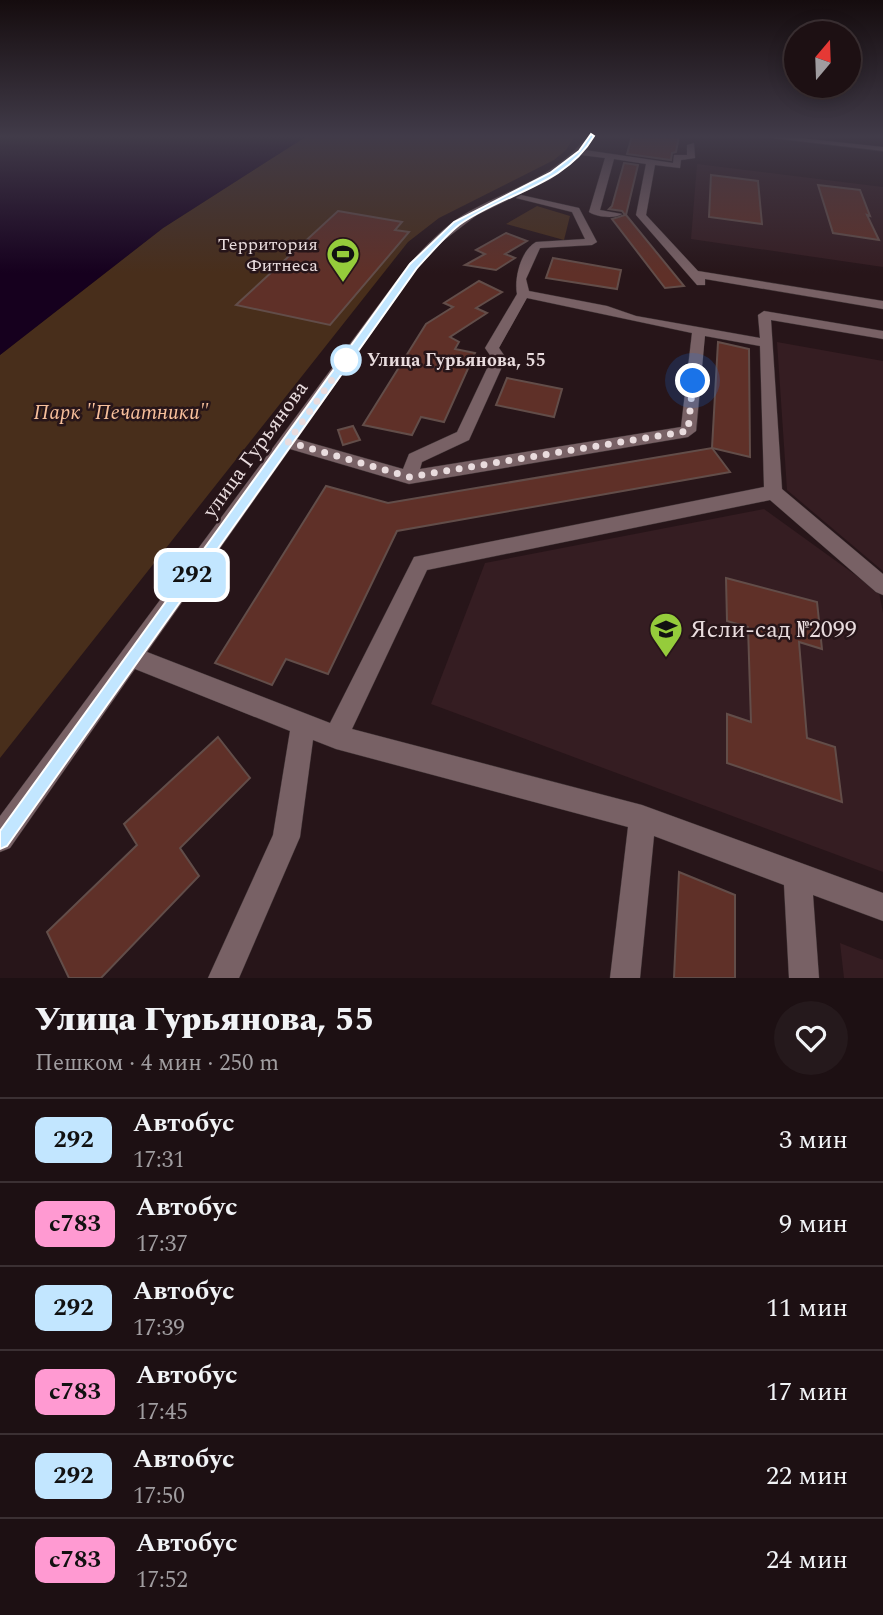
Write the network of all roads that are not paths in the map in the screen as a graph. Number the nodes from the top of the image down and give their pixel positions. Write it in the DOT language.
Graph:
graph roads {
  1 [pos="538,182"];
  2 [pos="603,182"];
  3 [pos="647,182"];
  4 [pos="521,198"];
  5 [pos="641,215"];
  6 [pos="693,274"];
  7 [pos="704,286"];
  8 [pos="523,294"];
  9 [pos="883,305"];
  10 [pos="699,332"];
  11 [pos="883,335"];
  12 [pos="767,343"];
  13 [pos="288,442"];
  14 [pos="409,477"];
  15 [pos="773,492"];
  16 [pos="883,586"];
  17 [pos="132,657"];
  18 [pos="303,725"];
  19 [pos="336,737"];
  20 [pos="642,818"];
  21 [pos="0,838"];
  22 [pos="798,877"];
  23 [pos="883,908"];
  24 [pos="223,978"];
  25 [pos="625,978"];
  26 [pos="804,978"];
  1 -- 13 [label="street, улица Гурьянова"];
  2 -- 5 [label="street"];
  3 -- 5 [label="street"];
  4 -- 8 [label="street"];
  5 -- 6 [label="street"];
  6 -- 7 [label="street"];
  6 -- 9 [label="street"];
  8 -- 10 [label="street"];
  8 -- 14 [label="street"];
  10 -- 12 [label="street"];
  10 -- 14 [label="street"];
  11 -- 12 [label="street"];
  12 -- 15 [label="street"];
  13 -- 14 [label="street"];
  13 -- 17 [label="street, улица Гурьянова"];
  15 -- 16 [label="street"];
  15 -- 19 [label="street"];
  17 -- 18 [label="street"];
  17 -- 21 [label="street, улица Гурьянова"];
  18 -- 19 [label="street"];
  18 -- 24 [label="street"];
  19 -- 20 [label="street"];
  20 -- 22 [label="street"];
  20 -- 25 [label="street"];
  22 -- 23 [label="street"];
  22 -- 26 [label="street"];
}
